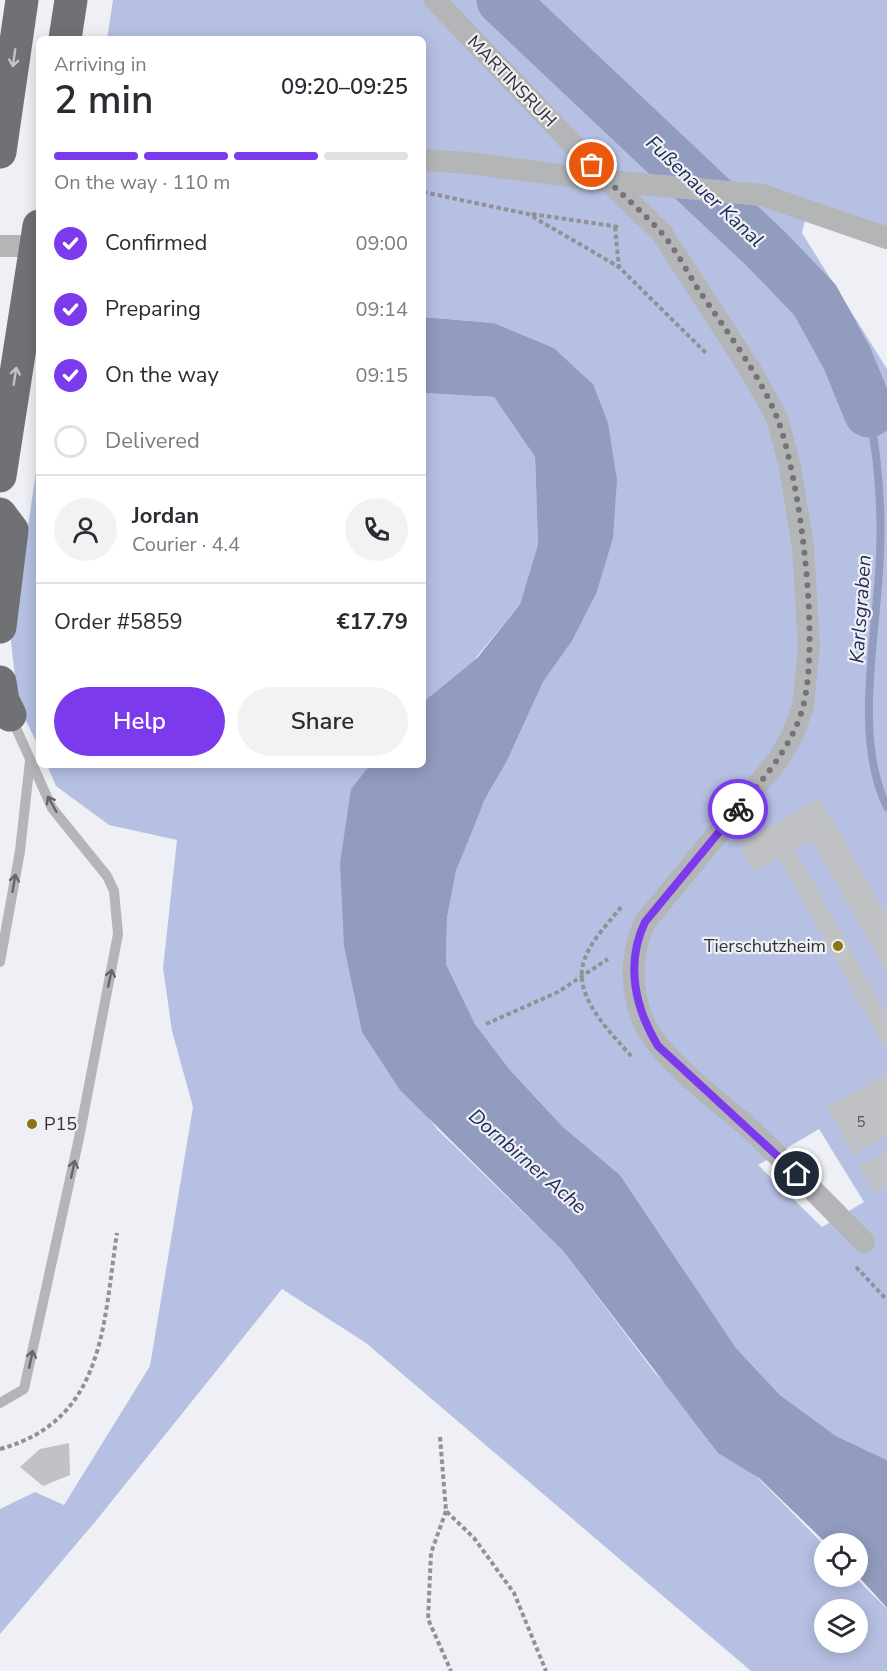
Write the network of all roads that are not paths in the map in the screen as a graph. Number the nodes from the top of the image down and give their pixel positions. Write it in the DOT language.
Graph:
graph roads {
  1 [pos="22,0"];
  2 [pos="71,0"];
  3 [pos="435,0"];
  4 [pos="65,36"];
  5 [pos="0,152"];
  6 [pos="426,160"];
  7 [pos="608,181"];
  8 [pos="887,238"];
  9 [pos="36,245"];
  10 [pos="0,246"];
  11 [pos="36,246"];
  12 [pos="0,476"];
  13 [pos="0,514"];
  14 [pos="0,627"];
  15 [pos="0,682"];
  16 [pos="10,715"];
  17 [pos="30,761"];
  18 [pos="0,962"];
  19 [pos="864,1242"];
  20 [pos="0,1403"];
  1 -- 5 [label="highway, one-way"];
  2 -- 4 [label="highway"];
  3 -- 7 [label="street, MARTINSRUH"];
  6 -- 7 [label="street"];
  7 -- 8 [label="street"];
  7 -- 19 [label="street, MARTINSRUH"];
  12 -- 9 [label="highway, one-way"];
  10 -- 11 [label="street"];
  13 -- 14 [label="highway"];
  15 -- 16 [label="highway"];
  16 -- 17 [label="lane"];
  18 -- 17 [label="lane, one-way"];
  20 -- 17 [label="lane, one-way"];
}
